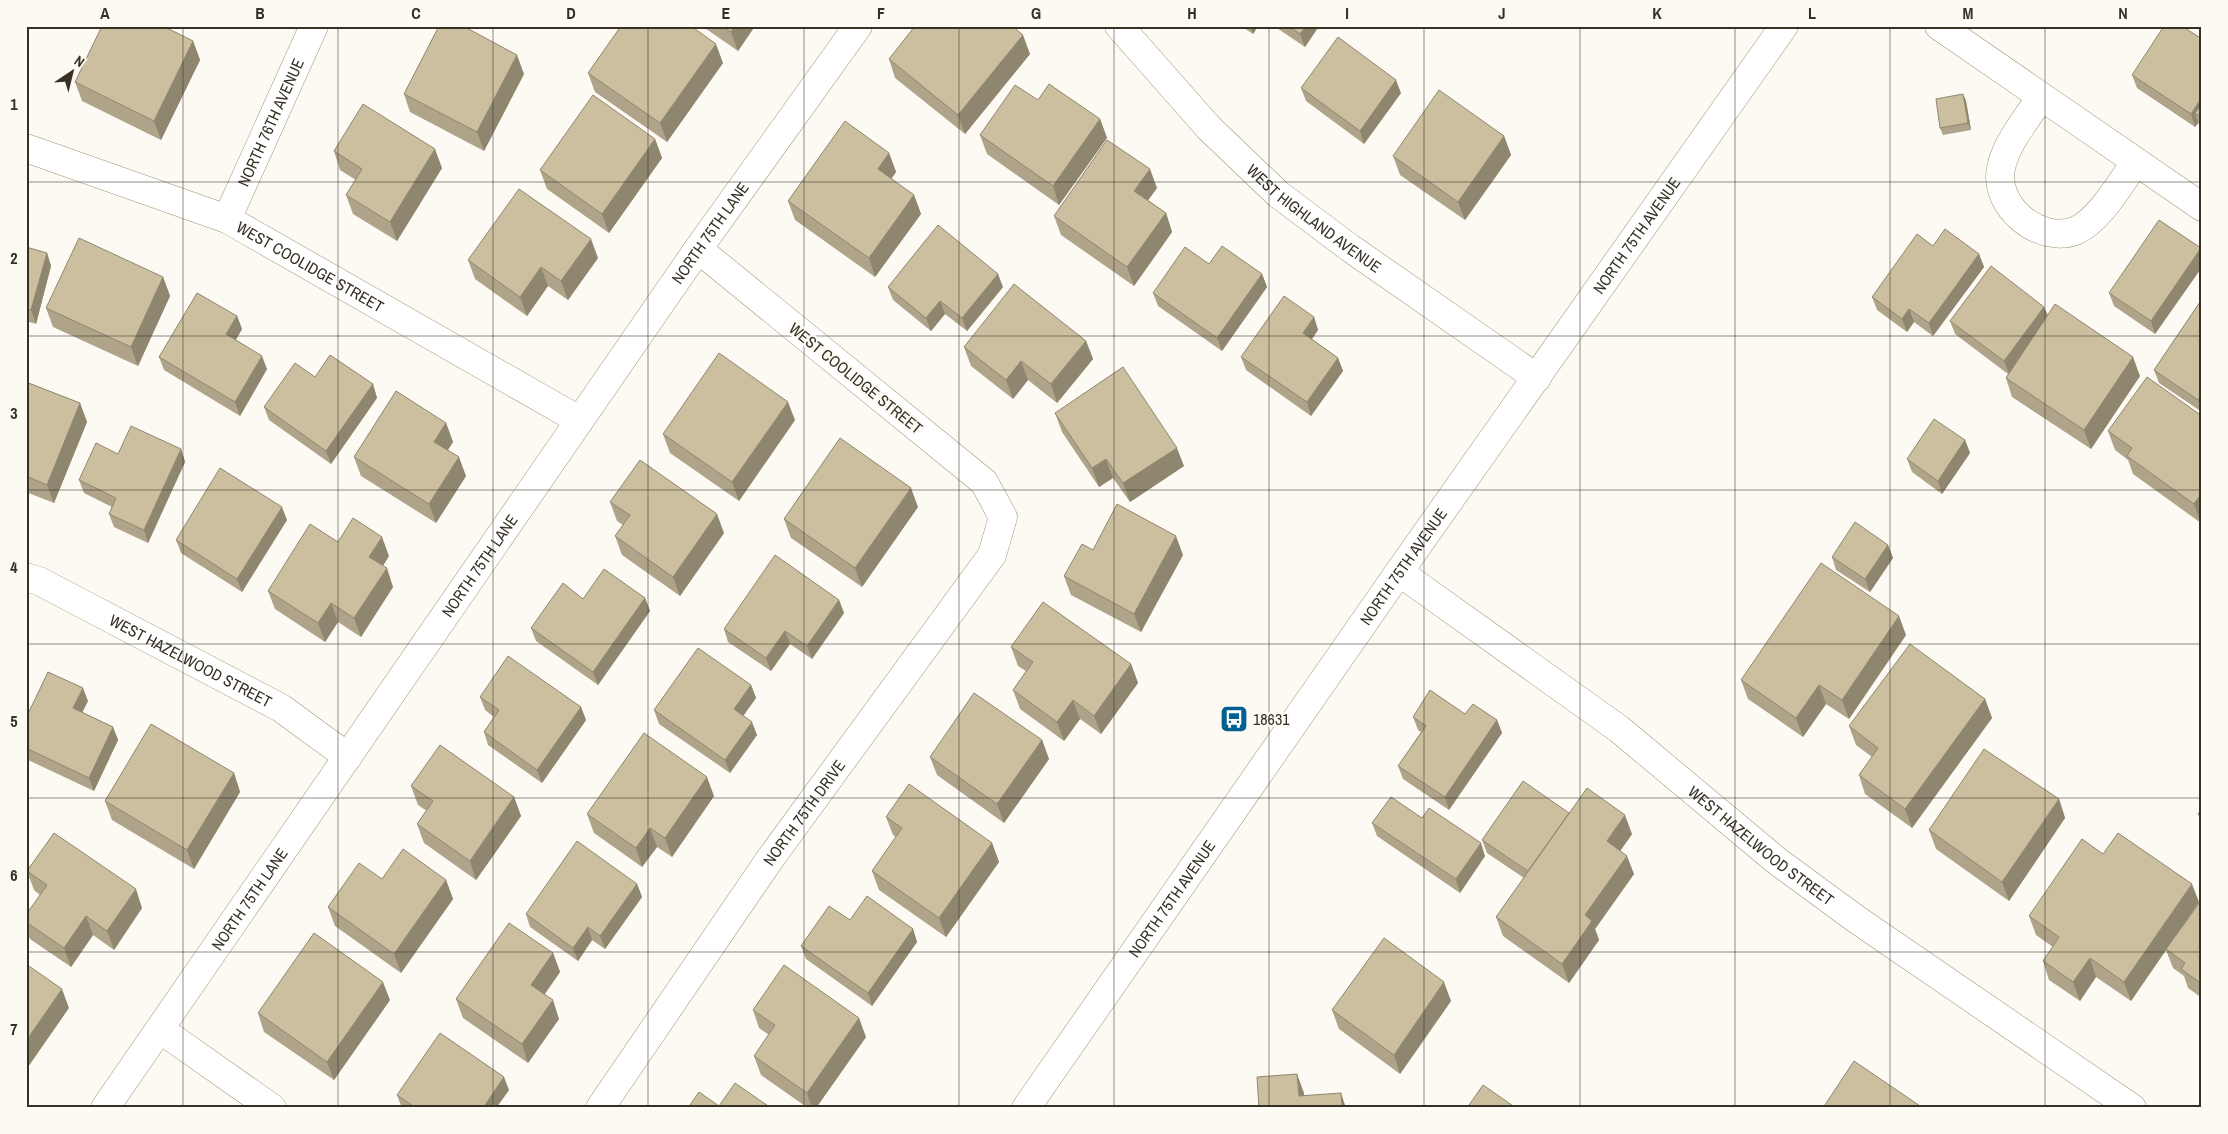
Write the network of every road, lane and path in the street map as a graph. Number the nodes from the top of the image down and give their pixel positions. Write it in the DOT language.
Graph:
graph roads {
  1 [pos="314,26"];
  2 [pos="858,26"];
  3 [pos="1119,26"];
  4 [pos="1784,26"];
  5 [pos="1939,26"];
  6 [pos="2040,98"];
  7 [pos="26,148"];
  8 [pos="2135,163"];
  9 [pos="2202,207"];
  10 [pos="227,219"];
  11 [pos="698,248"];
  12 [pos="1537,378"];
  13 [pos="579,420"];
  14 [pos="1003,517"];
  15 [pos="1399,572"];
  16 [pos="26,577"];
  17 [pos="348,757"];
  18 [pos="160,1030"];
  19 [pos="105,1108"];
  20 [pos="272,1108"];
  21 [pos="600,1108"];
  22 [pos="1026,1108"];
  23 [pos="2132,1108"];
  1 -- 10 [label="street, NORTH 76TH AVENUE"];
  2 -- 11 [label="street, NORTH 75TH LANE"];
  3 -- 12 [label="street, WEST HIGHLAND AVENUE"];
  4 -- 12 [label="street, NORTH 75TH AVENUE"];
  5 -- 6 [label="street"];
  6 -- 8 [label="street"];
  6 -- 8 [label="street"];
  7 -- 10 [label="street, WEST COOLIDGE STREET"];
  8 -- 9 [label="street"];
  10 -- 13 [label="street, WEST COOLIDGE STREET"];
  11 -- 13 [label="street, NORTH 75TH LANE"];
  11 -- 14 [label="street, WEST COOLIDGE STREET"];
  12 -- 15 [label="street, NORTH 75TH AVENUE"];
  13 -- 17 [label="street, NORTH 75TH LANE"];
  14 -- 21 [label="street, NORTH 75TH DRIVE"];
  15 -- 22 [label="street, NORTH 75TH AVENUE"];
  15 -- 23 [label="street, WEST HAZELWOOD STREET"];
  16 -- 17 [label="street, WEST HAZELWOOD STREET"];
  17 -- 18 [label="street, NORTH 75TH LANE"];
  18 -- 19 [label="street, NORTH 75TH LANE"];
  18 -- 20 [label="street"];
}
